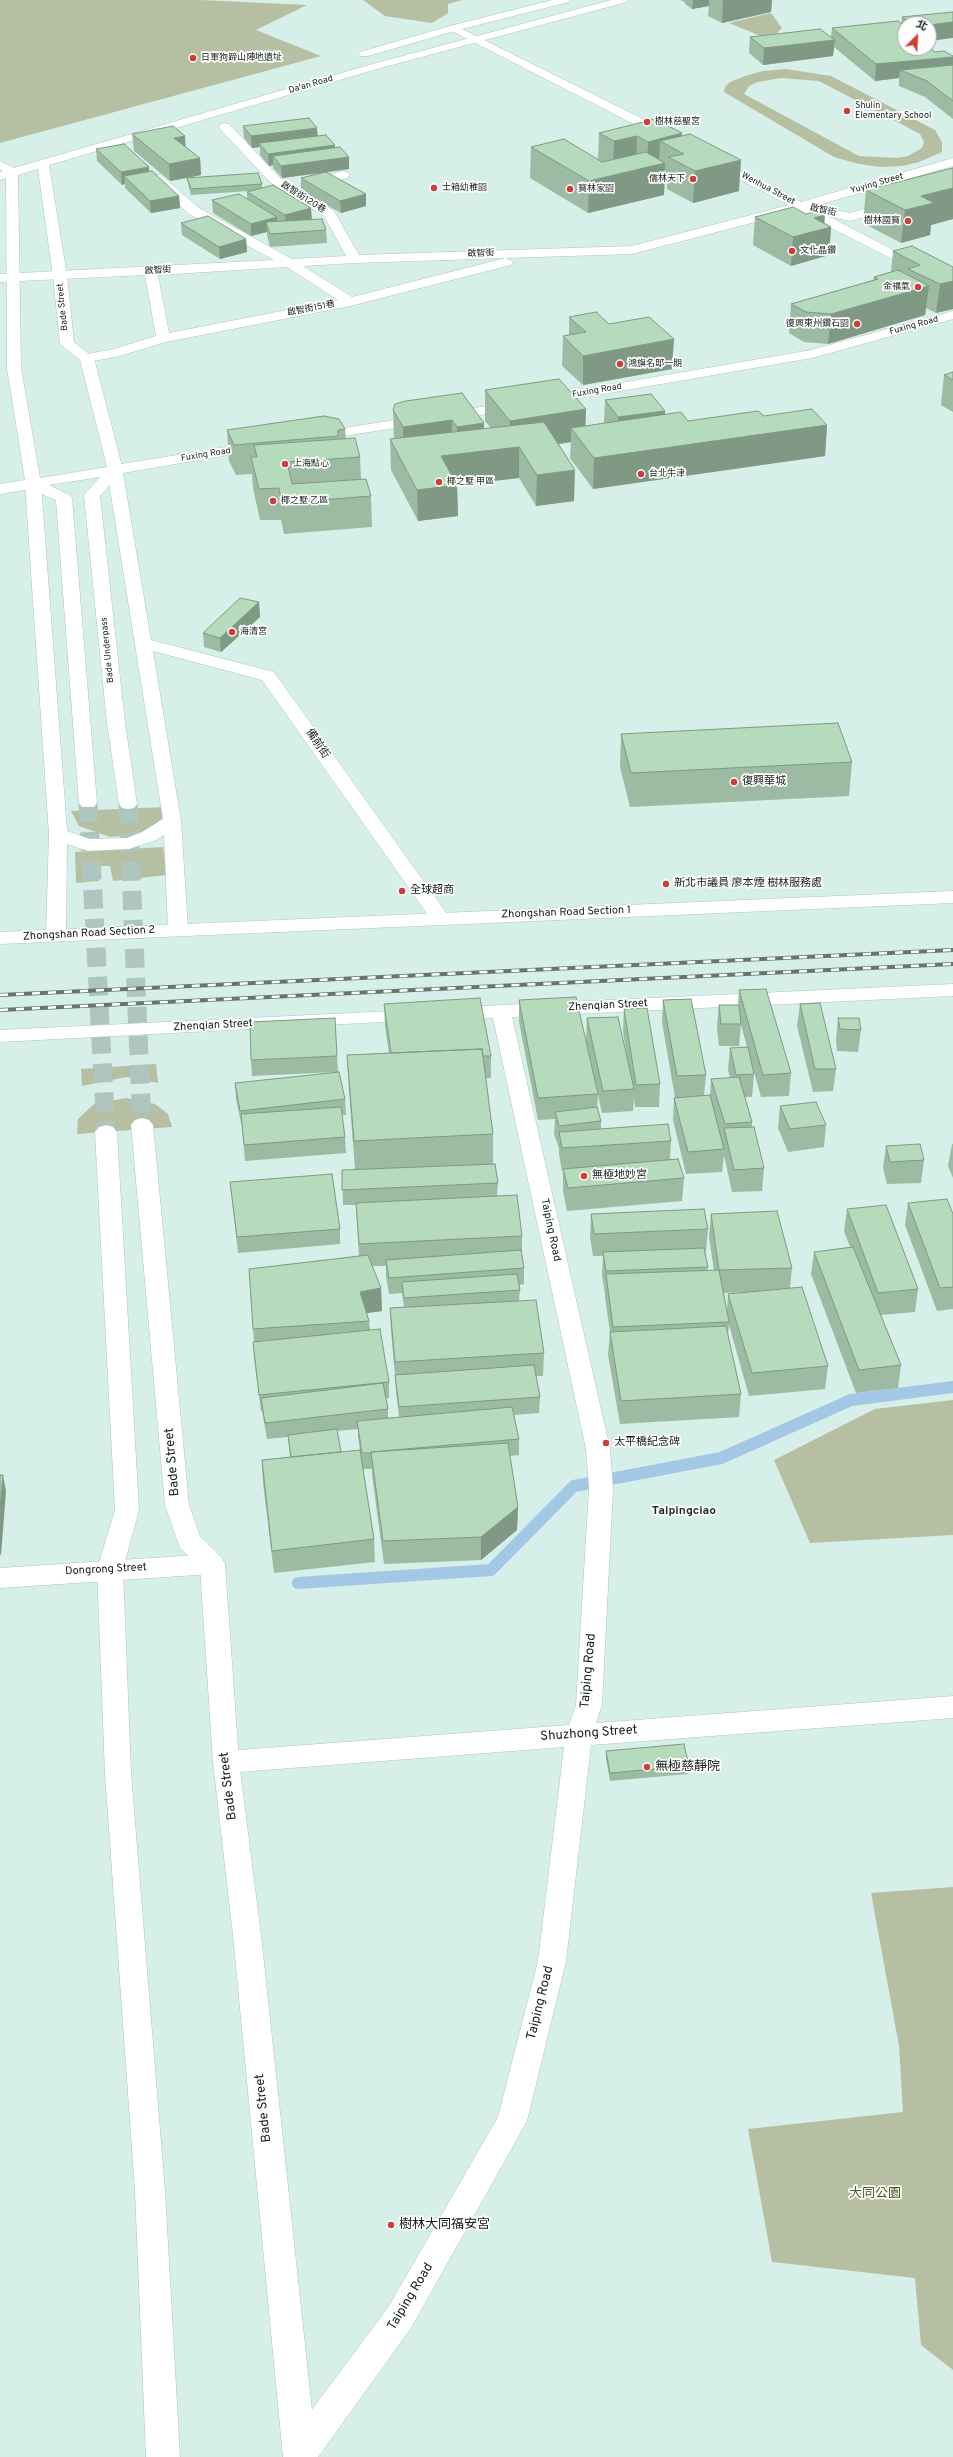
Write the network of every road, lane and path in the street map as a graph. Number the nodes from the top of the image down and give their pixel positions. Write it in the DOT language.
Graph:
graph roads {
  1 [pos="566,0"];
  2 [pos="623,0"];
  3 [pos="454,28"];
  4 [pos="478,38"];
  5 [pos="353,57"];
  6 [pos="225,128"];
  7 [pos="680,143"];
  8 [pos="265,150"];
  9 [pos="29,153"];
  10 [pos="251,153"];
  11 [pos="701,154"];
  12 [pos="14,157"];
  13 [pos="0,162"];
  14 [pos="953,162"];
  15 [pos="43,164"];
  16 [pos="147,170"];
  17 [pos="6,174"];
  18 [pos="343,175"];
  19 [pos="289,189"];
  20 [pos="275,192"];
  21 [pos="909,200"];
  22 [pos="801,206"];
  23 [pos="209,207"];
  24 [pos="194,210"];
  25 [pos="181,213"];
  26 [pos="534,252"];
  27 [pos="355,259"];
  28 [pos="288,262"];
  29 [pos="151,272"];
  30 [pos="60,276"];
  31 [pos="7,277"];
  32 [pos="953,286"];
  33 [pos="350,302"];
  34 [pos="953,315"];
  35 [pos="163,338"];
  36 [pos="87,358"];
  37 [pos="304,438"];
  38 [pos="273,444"];
  39 [pos="115,470"];
  40 [pos="32,484"];
  41 [pos="0,489"];
  42 [pos="143,643"];
  43 [pos="88,803"];
  44 [pos="128,804"];
  45 [pos="172,820"];
  46 [pos="58,834"];
  47 [pos="953,897"];
  48 [pos="440,918"];
  49 [pos="178,929"];
  50 [pos="56,936"];
  51 [pos="0,938"];
  52 [pos="953,990"];
  53 [pos="501,1011"];
  54 [pos="0,1036"];
  55 [pos="142,1125"];
  56 [pos="106,1132"];
  57 [pos="212,1564"];
  58 [pos="110,1569"];
  59 [pos="0,1578"];
  60 [pos="953,1707"];
  61 [pos="579,1735"];
  62 [pos="226,1762"];
  63 [pos="299,2456"];
  64 [pos="163,2457"];
  1 -- 3 [label="street"];
  2 -- 4 [label="street, Da'an Road"];
  3 -- 4 [label="street"];
  3 -- 5 [label="street"];
  4 -- 7 [label="street"];
  4 -- 15 [label="street, Da'an Road"];
  6 -- 10 [label="street, 啟智街120巷"];
  8 -- 10 [label="street"];
  9 -- 15 [label="street"];
  10 -- 19 [label="street, 啟智街120巷"];
  11 -- 22 [label="street, Wenhua Street"];
  12 -- 13 [label="street"];
  13 -- 17 [label="street"];
  14 -- 22 [label="street, Yuying Street"];
  15 -- 17 [label="street, Da'an Road"];
  15 -- 30 [label="street, Bade Street"];
  16 -- 24 [label="street"];
  17 -- 31 [label="street"];
  18 -- 19 [label="street"];
  19 -- 20 [label="street"];
  19 -- 27 [label="street, 啟智街120巷"];
  21 -- 22 [label="street, 啟智街"];
  22 -- 26 [label="street, 啟智街"];
  22 -- 32 [label="street, Wenhua Street"];
  23 -- 24 [label="street"];
  24 -- 25 [label="street"];
  24 -- 28 [label="street"];
  26 -- 27 [label="street, 啟智街"];
  26 -- 33 [label="street, 啟智街151巷"];
  27 -- 28 [label="street, 啟智街"];
  28 -- 29 [label="street, 啟智街"];
  28 -- 33 [label="street"];
  29 -- 30 [label="street, 啟智街"];
  29 -- 35 [label="street"];
  30 -- 31 [label="street, 啟智街"];
  30 -- 36 [label="street, Bade Street"];
  31 -- 40 [label="street"];
  33 -- 35 [label="street, 啟智街151巷"];
  34 -- 37 [label="street, Fuxing Road"];
  35 -- 36 [label="street, 啟智街151巷"];
  36 -- 39 [label="street"];
  38 -- 39 [label="street, Fuxing Road"];
  39 -- 40 [label="street, Fuxing Road"];
  39 -- 42 [label="street"];
  39 -- 44 [label="street, Bade Underpass"];
  40 -- 41 [label="street, Fuxing Road"];
  40 -- 43 [label="street"];
  40 -- 46 [label="street"];
  42 -- 45 [label="street"];
  42 -- 48 [label="street, 備前街"];
  45 -- 46 [label="street"];
  45 -- 49 [label="street"];
  46 -- 50 [label="street"];
  47 -- 48 [label="street, Zhongshan Road Section 1"];
  48 -- 49 [label="street, Zhongshan Road Section 1"];
  49 -- 50 [label="street, Zhongshan Road Section 2"];
  50 -- 51 [label="street, Zhongshan Road Section 2"];
  52 -- 53 [label="street, Zhenqian Street"];
  53 -- 54 [label="street, Zhenqian Street"];
  53 -- 61 [label="street, Taiping Road"];
  55 -- 57 [label="street, Bade Street"];
  56 -- 58 [label="street"];
  57 -- 58 [label="street, Dongrong Street"];
  57 -- 62 [label="street, Bade Street"];
  58 -- 59 [label="street, Dongrong Street"];
  58 -- 64 [label="street"];
  60 -- 61 [label="street, Shuzhong Street"];
  61 -- 62 [label="street, Shuzhong Street"];
  61 -- 63 [label="street, Taiping Road"];
  62 -- 63 [label="street, Bade Street"];
}
